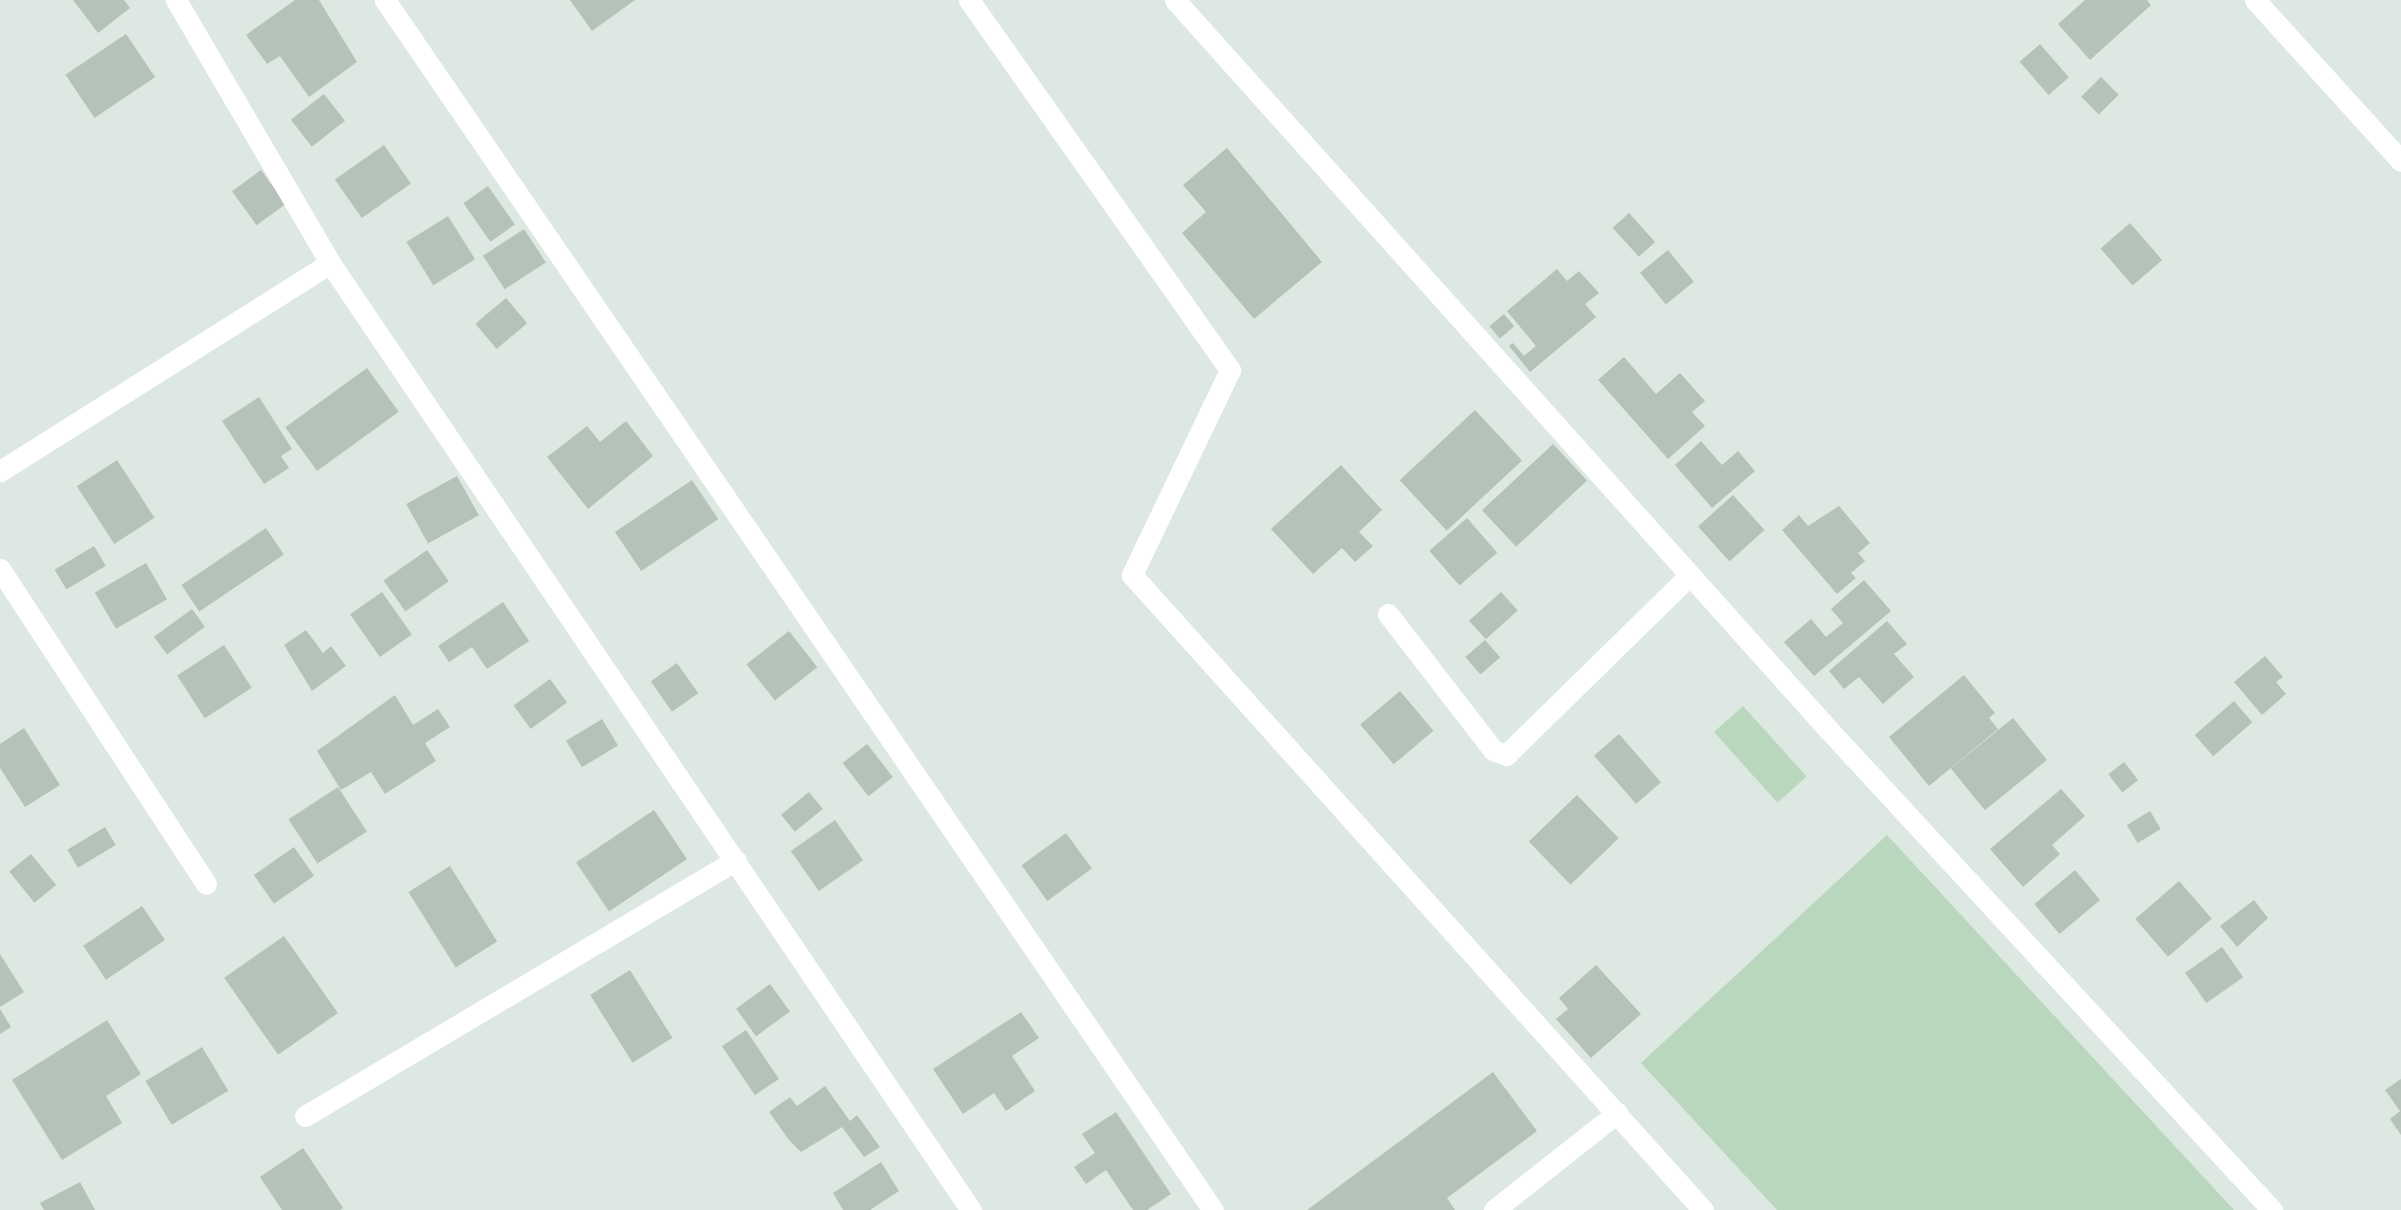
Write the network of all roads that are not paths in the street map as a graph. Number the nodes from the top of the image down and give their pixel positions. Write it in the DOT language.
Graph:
graph roads {
  1 [pos="176,0"];
  2 [pos="385,0"];
  3 [pos="969,0"];
  4 [pos="1175,0"];
  5 [pos="2255,0"];
  6 [pos="2401,161"];
  7 [pos="330,263"];
  8 [pos="0,471"];
  9 [pos="0,569"];
  10 [pos="1690,575"];
  11 [pos="1388,614"];
  12 [pos="736,860"];
  13 [pos="206,884"];
  14 [pos="1617,1113"];
  15 [pos="305,1116"];
  16 [pos="971,1210"];
  17 [pos="1213,1210"];
  18 [pos="1494,1210"];
  19 [pos="1703,1210"];
  20 [pos="2272,1210"];
  1 -- 7 [label="street"];
  2 -- 17 [label="street"];
  3 -- 14 [label="street"];
  4 -- 10 [label="street"];
  5 -- 6 [label="street"];
  7 -- 8 [label="street"];
  7 -- 12 [label="street"];
  9 -- 13 [label="street"];
  10 -- 11 [label="street"];
  10 -- 20 [label="street"];
  12 -- 15 [label="street"];
  12 -- 16 [label="street"];
  14 -- 18 [label="street"];
  14 -- 19 [label="street"];
}
